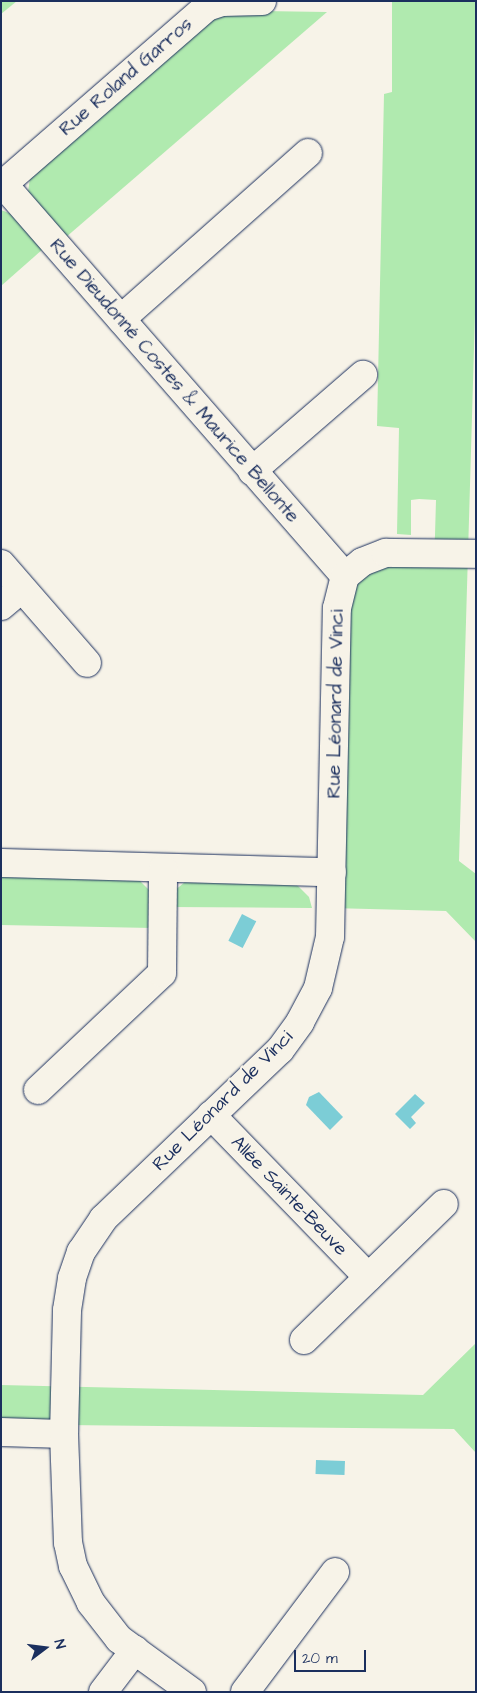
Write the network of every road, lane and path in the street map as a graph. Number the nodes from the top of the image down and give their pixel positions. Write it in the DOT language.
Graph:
graph roads {
  1 [pos="262,1"];
  2 [pos="194,8"];
  3 [pos="308,153"];
  4 [pos="2,185"];
  5 [pos="120,319"];
  6 [pos="363,376"];
  7 [pos="252,471"];
  8 [pos="476,554"];
  9 [pos="1,564"];
  10 [pos="345,576"];
  11 [pos="11,597"];
  12 [pos="87,664"];
  13 [pos="1,863"];
  14 [pos="164,868"];
  15 [pos="332,872"];
  16 [pos="38,1090"];
  17 [pos="211,1115"];
  18 [pos="444,1204"];
  19 [pos="368,1276"];
  20 [pos="304,1340"];
  21 [pos="1,1432"];
  22 [pos="64,1434"];
  23 [pos="335,1572"];
  24 [pos="135,1650"];
  25 [pos="103,1692"];
  26 [pos="192,1692"];
  27 [pos="245,1692"];
  1 -- 2 [label="street, Rue Roland Garros"];
  2 -- 4 [label="street, Rue Roland Garros"];
  3 -- 5 [label="street"];
  4 -- 5 [label="street, Rue Dieudonné Costes & Maurice Bellonte"];
  5 -- 7 [label="street, Rue Dieudonné Costes & Maurice Bellonte"];
  6 -- 7 [label="street"];
  7 -- 10 [label="street, Rue Dieudonné Costes & Maurice Bellonte"];
  8 -- 10 [label="street"];
  9 -- 11 [label="street"];
  10 -- 15 [label="street, Rue Léonard de Vinci"];
  11 -- 12 [label="street"];
  13 -- 14 [label="street"];
  14 -- 15 [label="street"];
  14 -- 16 [label="street"];
  15 -- 17 [label="street, Rue Léonard de Vinci"];
  17 -- 19 [label="street, Allée Sainte-Beuve"];
  17 -- 22 [label="street, Rue Léonard de Vinci"];
  18 -- 19 [label="street"];
  19 -- 20 [label="street"];
  21 -- 22 [label="street"];
  22 -- 24 [label="street, Rue Léonard de Vinci"];
  23 -- 27 [label="street"];
  24 -- 25 [label="street"];
  24 -- 26 [label="street, Rue Léonard de Vinci"];
}
